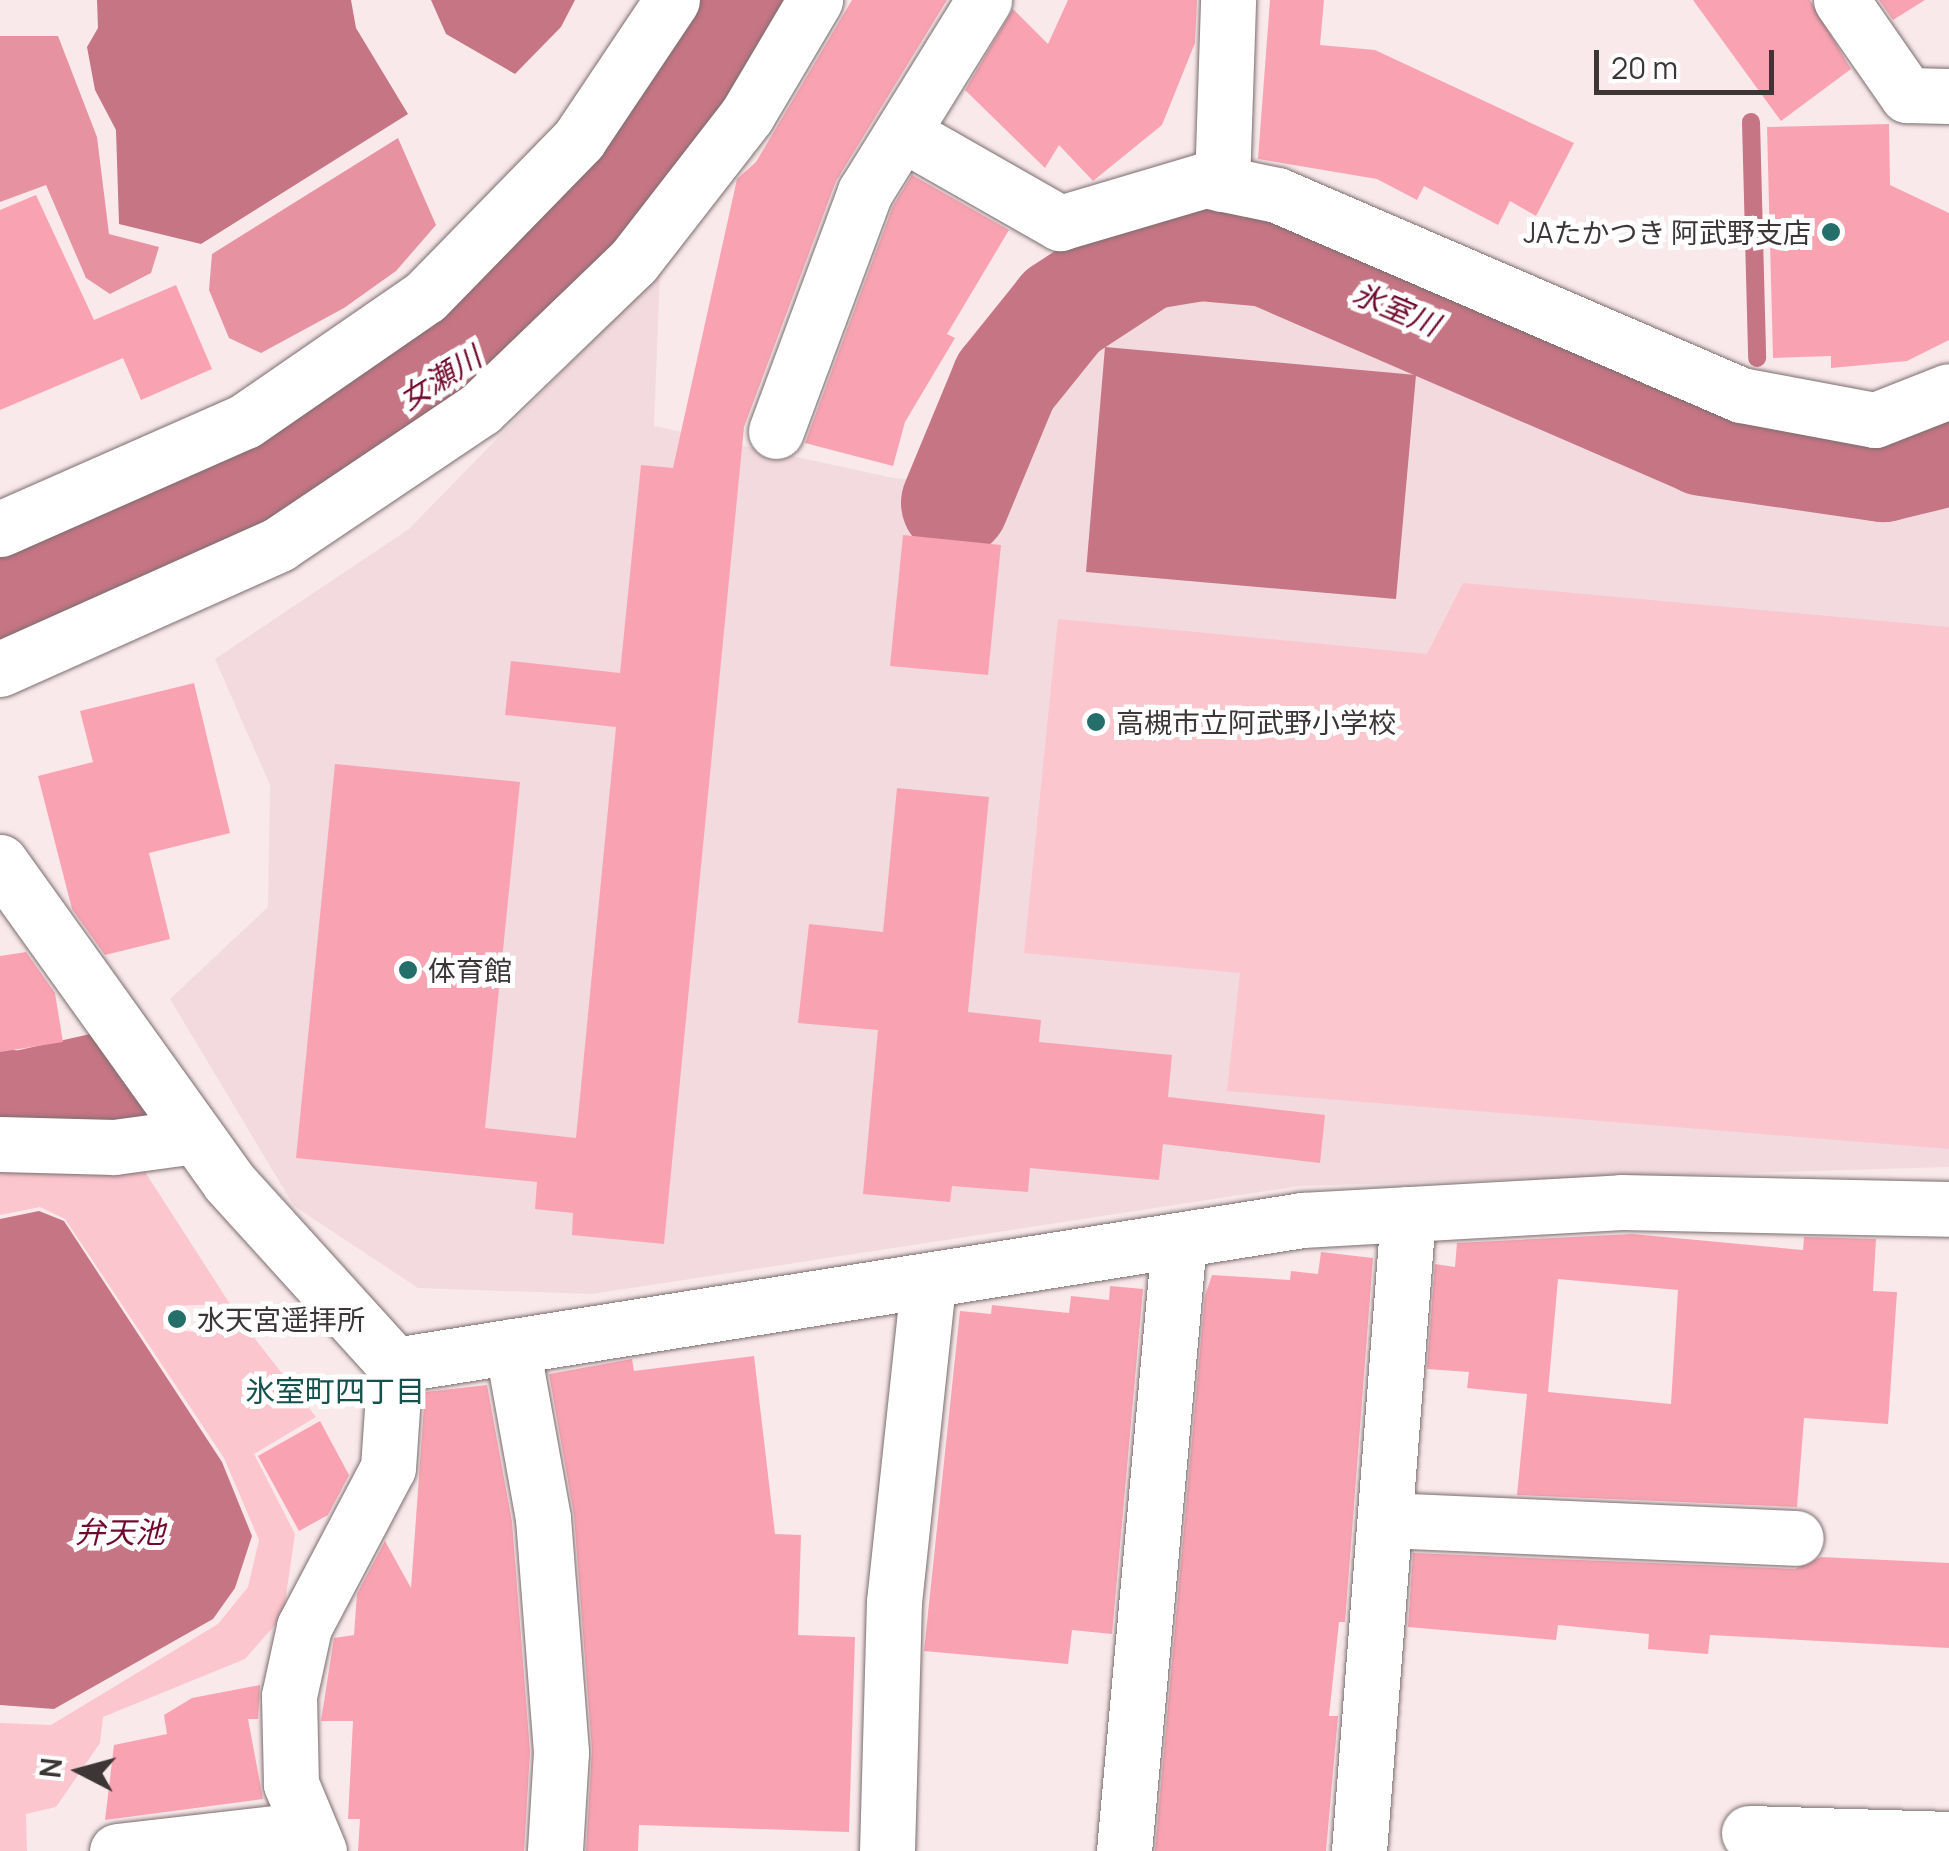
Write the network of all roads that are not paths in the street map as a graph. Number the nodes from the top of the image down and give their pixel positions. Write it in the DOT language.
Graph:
graph roads {
  1 [pos="672,0"];
  2 [pos="814,0"];
  3 [pos="984,0"];
  4 [pos="1228,0"];
  5 [pos="1841,0"];
  6 [pos="1949,96"];
  7 [pos="902,132"];
  8 [pos="1222,184"];
  9 [pos="1949,392"];
  10 [pos="776,431"];
  11 [pos="0,530"];
  12 [pos="0,669"];
  13 [pos="0,862"];
  14 [pos="194,1136"];
  15 [pos="0,1144"];
  16 [pos="1949,1209"];
  17 [pos="1408,1214"];
  18 [pos="1179,1241"];
  19 [pos="928,1283"];
  20 [pos="512,1346"];
  21 [pos="394,1365"];
  22 [pos="1385,1520"];
  23 [pos="1796,1538"];
  24 [pos="1749,1833"];
  25 [pos="1949,1838"];
  26 [pos="314,1840"];
  27 [pos="117,1851"];
  28 [pos="555,1851"];
  29 [pos="887,1851"];
  30 [pos="1124,1851"];
  31 [pos="1360,1851"];
  1 -- 11 [label="street"];
  2 -- 12 [label="street"];
  3 -- 7 [label="street"];
  4 -- 8 [label="street"];
  5 -- 6 [label="street"];
  7 -- 8 [label="street"];
  7 -- 10 [label="street"];
  8 -- 9 [label="street"];
  13 -- 14 [label="street"];
  14 -- 15 [label="street"];
  14 -- 21 [label="street"];
  16 -- 17 [label="street"];
  17 -- 18 [label="street"];
  17 -- 22 [label="street"];
  18 -- 19 [label="street"];
  18 -- 30 [label="street"];
  19 -- 20 [label="street"];
  19 -- 29 [label="street"];
  20 -- 21 [label="street"];
  20 -- 28 [label="street"];
  21 -- 26 [label="street"];
  22 -- 23 [label="street"];
  22 -- 31 [label="street"];
  24 -- 25 [label="street"];
  26 -- 27 [label="street"];
}
